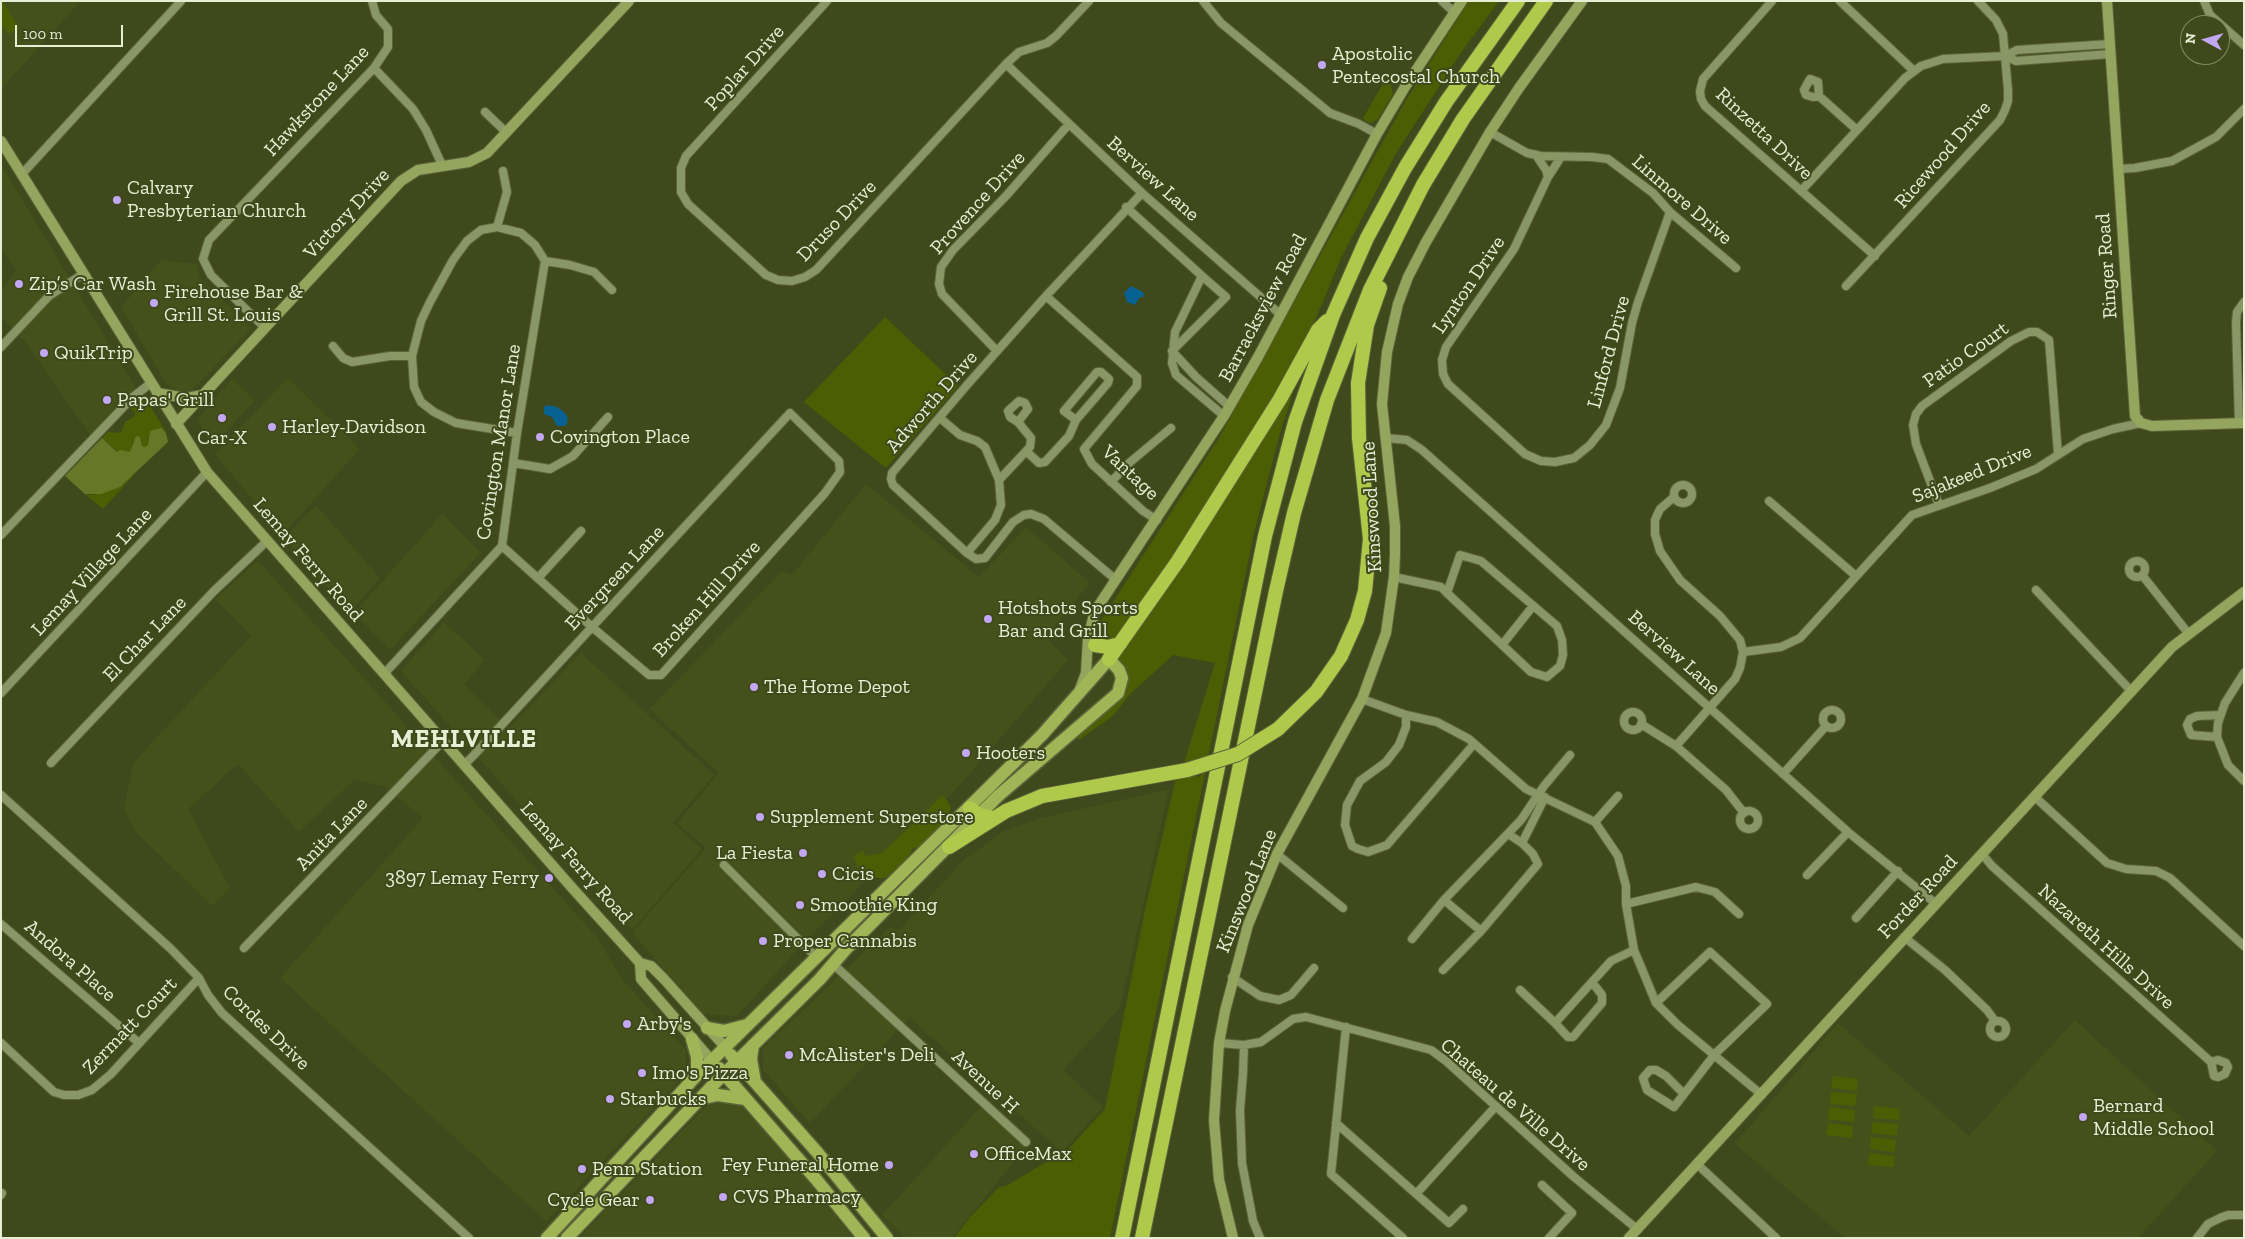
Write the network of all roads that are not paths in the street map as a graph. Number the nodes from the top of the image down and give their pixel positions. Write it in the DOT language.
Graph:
graph roads {
  1 [pos="181,1"];
  2 [pos="372,1"];
  3 [pos="629,1"];
  4 [pos="827,1"];
  5 [pos="1088,1"];
  6 [pos="1203,1"];
  7 [pos="1442,1"];
  8 [pos="1462,1"];
  9 [pos="1518,1"];
  10 [pos="1546,1"];
  11 [pos="1582,1"];
  12 [pos="1772,1"];
  13 [pos="1840,1"];
  14 [pos="1978,1"];
  15 [pos="2107,1"];
  16 [pos="2204,1"];
  17 [pos="1454,12"];
  18 [pos="2244,45"];
  19 [pos="2110,49"];
  20 [pos="2005,56"];
  21 [pos="1006,64"];
  22 [pos="374,68"];
  23 [pos="1913,70"];
  24 [pos="1819,96"];
  25 [pos="2244,109"];
  26 [pos="484,112"];
  27 [pos="1069,124"];
  28 [pos="1857,130"];
  29 [pos="507,132"];
  30 [pos="1490,132"];
  31 [pos="1377,134"];
  32 [pos="1,141"];
  33 [pos="1536,155"];
  34 [pos="686,156"];
  35 [pos="1561,157"];
  36 [pos="442,165"];
  37 [pos="2118,169"];
  38 [pos="502,171"];
  39 [pos="22,174"];
  40 [pos="1548,177"];
  41 [pos="1801,191"];
  42 [pos="1142,192"];
  43 [pos="1126,207"];
  44 [pos="1670,212"];
  45 [pos="1404,220"];
  46 [pos="497,227"];
  47 [pos="1875,256"];
  48 [pos="545,261"];
  49 [pos="1736,268"];
  50 [pos="83,274"];
  51 [pos="1202,276"];
  52 [pos="1846,286"];
  53 [pos="612,290"];
  54 [pos="1046,296"];
  55 [pos="2244,302"];
  56 [pos="1281,315"];
  57 [pos="1333,315"];
  58 [pos="265,328"];
  59 [pos="333,346"];
  60 [pos="1,347"];
  61 [pos="997,351"];
  62 [pos="1172,351"];
  63 [pos="412,356"];
  64 [pos="150,383"];
  65 [pos="157,393"];
  66 [pos="203,395"];
  67 [pos="1230,407"];
  68 [pos="790,413"];
  69 [pos="1224,416"];
  70 [pos="608,417"];
  71 [pos="940,418"];
  72 [pos="1076,420"];
  73 [pos="1018,422"];
  74 [pos="2141,423"];
  75 [pos="2242,423"];
  76 [pos="176,424"];
  77 [pos="1171,428"];
  78 [pos="517,433"];
  79 [pos="1386,438"];
  80 [pos="1027,452"];
  81 [pos="2058,454"];
  82 [pos="1541,461"];
  83 [pos="513,463"];
  84 [pos="207,472"];
  85 [pos="999,480"];
  86 [pos="1111,482"];
  87 [pos="1674,497"];
  88 [pos="1769,500"];
  89 [pos="1938,505"];
  90 [pos="1157,520"];
  91 [pos="581,531"];
  92 [pos="1,535"];
  93 [pos="267,541"];
  94 [pos="502,546"];
  95 [pos="967,552"];
  96 [pos="2142,575"];
  97 [pos="1856,576"];
  98 [pos="1394,577"];
  99 [pos="538,578"];
  100 [pos="1115,580"];
  101 [pos="2036,590"];
  102 [pos="2244,592"];
  103 [pos="1447,593"];
  104 [pos="1533,606"];
  105 [pos="592,627"];
  106 [pos="1090,628"];
  107 [pos="2188,633"];
  108 [pos="1095,644"];
  109 [pos="1120,644"];
  110 [pos="1502,645"];
  111 [pos="1743,652"];
  112 [pos="1109,659"];
  113 [pos="2244,673"];
  114 [pos="384,674"];
  115 [pos="2132,692"];
  116 [pos="1,693"];
  117 [pos="1078,694"];
  118 [pos="1362,699"];
  119 [pos="1710,708"];
  120 [pos="1406,714"];
  121 [pos="2220,715"];
  122 [pos="1641,724"];
  123 [pos="1826,726"];
  124 [pos="2217,737"];
  125 [pos="443,741"];
  126 [pos="1474,744"];
  127 [pos="1676,746"];
  128 [pos="1570,756"];
  129 [pos="50,762"];
  130 [pos="464,765"];
  131 [pos="1783,774"];
  132 [pos="2244,781"];
  133 [pos="1,796"];
  134 [pos="1541,796"];
  135 [pos="1618,796"];
  136 [pos="2035,797"];
  137 [pos="1744,813"];
  138 [pos="980,814"];
  139 [pos="1595,822"];
  140 [pos="1848,832"];
  141 [pos="1508,834"];
  142 [pos="1522,843"];
  143 [pos="949,847"];
  144 [pos="1277,854"];
  145 [pos="1982,854"];
  146 [pos="724,865"];
  147 [pos="1898,871"];
  148 [pos="1807,875"];
  149 [pos="1444,900"];
  150 [pos="1936,903"];
  151 [pos="1626,904"];
  152 [pos="1344,908"];
  153 [pos="1739,914"];
  154 [pos="1856,918"];
  155 [pos="1,924"];
  156 [pos="1481,931"];
  157 [pos="1904,937"];
  158 [pos="1412,939"];
  159 [pos="2244,946"];
  160 [pos="244,948"];
  161 [pos="1634,950"];
  162 [pos="816,958"];
  163 [pos="640,963"];
  164 [pos="833,964"];
  165 [pos="1314,968"];
  166 [pos="1444,970"];
  167 [pos="1232,977"];
  168 [pos="199,978"];
  169 [pos="1592,982"];
  170 [pos="1520,990"];
  171 [pos="1656,1004"];
  172 [pos="1996,1022"];
  173 [pos="1554,1023"];
  174 [pos="747,1025"];
  175 [pos="1346,1027"];
  176 [pos="707,1028"];
  177 [pos="692,1039"];
  178 [pos="1,1043"];
  179 [pos="139,1043"];
  180 [pos="1219,1043"];
  181 [pos="753,1045"];
  182 [pos="1244,1045"];
  183 [pos="725,1048"];
  184 [pos="1714,1054"];
  185 [pos="712,1061"];
  186 [pos="737,1061"];
  187 [pos="2210,1062"];
  188 [pos="724,1074"];
  189 [pos="697,1075"];
  190 [pos="755,1082"];
  191 [pos="1684,1094"];
  192 [pos="1762,1095"];
  193 [pos="745,1099"];
  194 [pos="699,1100"];
  195 [pos="1496,1106"];
  196 [pos="1336,1123"];
  197 [pos="1026,1142"];
  198 [pos="1697,1164"];
  199 [pos="1542,1185"];
  200 [pos="1416,1194"];
  201 [pos="1463,1209"];
  202 [pos="2244,1215"];
  203 [pos="1636,1229"];
  204 [pos="469,1238"];
  205 [pos="548,1238"];
  206 [pos="567,1238"];
  207 [pos="864,1238"];
  208 [pos="887,1238"];
  209 [pos="1122,1238"];
  210 [pos="1142,1238"];
  211 [pos="1233,1238"];
  212 [pos="1260,1238"];
  213 [pos="1403,1238"];
  214 [pos="1549,1238"];
  215 [pos="1629,1238"];
  216 [pos="1776,1238"];
  217 [pos="2197,1238"];
  1 -- 39 [label="street"];
  2 -- 22 [label="street, Hawkstone Lane"];
  3 -- 29 [label="street, Victory Drive"];
  4 -- 34 [label="street, Poplar Drive"];
  5 -- 21 [label="street, Druso Drive"];
  6 -- 31 [label="street"];
  7 -- 17 [label="street"];
  8 -- 17 [label="street, Barracksview Road"];
  9 -- 57 [label="highway"];
  10 -- 45 [label="highway"];
  11 -- 30 [label="street, Kinswood Lane"];
  12 -- 41 [label="street, Rinzetta Drive"];
  13 -- 23 [label="street"];
  14 -- 20 [label="street, Ricewood Drive"];
  15 -- 19 [label="street, Ringer Road"];
  16 -- 18 [label="street"];
  17 -- 31 [label="street, Barracksview Road"];
  19 -- 20 [label="street"];
  19 -- 37 [label="street, Ringer Road"];
  20 -- 23 [label="street"];
  20 -- 47 [label="street, Ricewood Drive"];
  21 -- 27 [label="street, Berview Lane"];
  21 -- 34 [label="street, Druso Drive"];
  22 -- 36 [label="street"];
  22 -- 58 [label="street, Hawkstone Lane"];
  23 -- 28 [label="street"];
  24 -- 28 [label="street"];
  25 -- 37 [label="street"];
  26 -- 29 [label="street"];
  27 -- 42 [label="street, Berview Lane"];
  27 -- 61 [label="street, Provence Drive"];
  28 -- 41 [label="street"];
  29 -- 36 [label="street, Victory Drive"];
  30 -- 33 [label="street, Linmore Drive"];
  30 -- 79 [label="street, Kinswood Lane"];
  31 -- 56 [label="street, Barracksview Road"];
  32 -- 39 [label="street, Lemay Ferry Road"];
  33 -- 35 [label="street, Linmore Drive"];
  33 -- 40 [label="street"];
  35 -- 40 [label="street, Lynton Drive"];
  35 -- 44 [label="street, Linmore Drive"];
  36 -- 58 [label="street, Victory Drive"];
  37 -- 74 [label="street, Ringer Road"];
  38 -- 46 [label="street"];
  39 -- 50 [label="street, Lemay Ferry Road"];
  40 -- 82 [label="street, Lynton Drive"];
  41 -- 47 [label="street, Rinzetta Drive"];
  42 -- 43 [label="street, Adworth Drive"];
  42 -- 56 [label="street, Berview Lane"];
  43 -- 51 [label="street"];
  43 -- 54 [label="street, Adworth Drive"];
  44 -- 49 [label="street, Linmore Drive"];
  44 -- 82 [label="street, Linford Drive"];
  45 -- 138 [label="highway, bridge"];
  45 -- 210 [label="highway"];
  46 -- 48 [label="street"];
  46 -- 63 [label="street"];
  47 -- 52 [label="street, Ricewood Drive"];
  48 -- 53 [label="street"];
  48 -- 78 [label="street, Covington Manor Lane"];
  50 -- 60 [label="street"];
  50 -- 64 [label="street, Lemay Ferry Road"];
  51 -- 62 [label="street"];
  51 -- 62 [label="street"];
  54 -- 61 [label="street, Adworth Drive"];
  54 -- 86 [label="street, Vantage"];
  55 -- 75 [label="street"];
  56 -- 67 [label="street, Barracksview Road"];
  57 -- 109 [label="highway"];
  57 -- 209 [label="highway"];
  58 -- 66 [label="street, Victory Drive"];
  59 -- 63 [label="street"];
  61 -- 71 [label="street, Adworth Drive"];
  62 -- 67 [label="street"];
  62 -- 69 [label="street"];
  63 -- 78 [label="street"];
  64 -- 65 [label="street, Lemay Ferry Road"];
  64 -- 92 [label="street"];
  65 -- 66 [label="street"];
  65 -- 76 [label="street, Lemay Ferry Road"];
  66 -- 76 [label="street, Victory Drive"];
  67 -- 69 [label="street, Barracksview Road"];
  68 -- 105 [label="street, Evergreen Lane"];
  68 -- 105 [label="street, Broken Hill Drive"];
  69 -- 90 [label="street, Barracksview Road"];
  70 -- 83 [label="street"];
  71 -- 85 [label="street"];
  71 -- 95 [label="street, Adworth Drive"];
  72 -- 72 [label="street"];
  72 -- 80 [label="street"];
  73 -- 80 [label="street"];
  74 -- 75 [label="street"];
  74 -- 81 [label="street, Sajakeed Drive"];
  76 -- 84 [label="street, Lemay Ferry Road"];
  77 -- 86 [label="street"];
  78 -- 83 [label="street, Covington Manor Lane"];
  79 -- 98 [label="street, Kinswood Lane"];
  79 -- 119 [label="street, Berview Lane"];
  80 -- 85 [label="street"];
  81 -- 89 [label="street, Sajakeed Drive"];
  81 -- 89 [label="street, Patio Court"];
  83 -- 94 [label="street, Covington Manor Lane"];
  84 -- 93 [label="street, Lemay Ferry Road"];
  84 -- 116 [label="street, Lemay Village Lane"];
  85 -- 95 [label="street"];
  86 -- 90 [label="street, Vantage"];
  87 -- 111 [label="street"];
  88 -- 97 [label="street"];
  89 -- 97 [label="street, Sajakeed Drive"];
  90 -- 100 [label="street, Barracksview Road"];
  91 -- 99 [label="street"];
  93 -- 114 [label="street, Lemay Ferry Road"];
  93 -- 129 [label="street, El Char Lane"];
  94 -- 99 [label="street, Broken Hill Drive"];
  94 -- 114 [label="street, Covington Manor Lane"];
  95 -- 100 [label="street"];
  96 -- 107 [label="street"];
  97 -- 111 [label="street, Sajakeed Drive"];
  98 -- 103 [label="street"];
  98 -- 118 [label="street, Kinswood Lane"];
  99 -- 105 [label="street, Broken Hill Drive"];
  100 -- 106 [label="street, Barracksview Road"];
  101 -- 115 [label="street"];
  102 -- 107 [label="street, Forder Road"];
  103 -- 104 [label="street"];
  103 -- 110 [label="street"];
  104 -- 110 [label="street"];
  104 -- 110 [label="street"];
  105 -- 130 [label="street, Evergreen Lane"];
  106 -- 108 [label="street"];
  106 -- 117 [label="street, Barracksview Road"];
  107 -- 115 [label="street, Forder Road"];
  108 -- 109 [label="highway"];
  108 -- 112 [label="street"];
  109 -- 112 [label="highway"];
  111 -- 119 [label="street"];
  112 -- 117 [label="main road"];
  112 -- 138 [label="main road"];
  113 -- 121 [label="street"];
  114 -- 125 [label="street, Lemay Ferry Road"];
  115 -- 136 [label="street, Forder Road"];
  117 -- 138 [label="main road"];
  118 -- 120 [label="street"];
  118 -- 144 [label="street, Kinswood Lane"];
  119 -- 127 [label="street"];
  119 -- 131 [label="street, Berview Lane"];
  120 -- 126 [label="street"];
  120 -- 126 [label="street"];
  121 -- 124 [label="street"];
  121 -- 124 [label="street"];
  122 -- 127 [label="street"];
  123 -- 131 [label="street"];
  124 -- 132 [label="street"];
  125 -- 130 [label="street, Lemay Ferry Road"];
  125 -- 160 [label="street, Anita Lane"];
  126 -- 134 [label="street"];
  127 -- 137 [label="street"];
  128 -- 134 [label="street"];
  130 -- 163 [label="street, Lemay Ferry Road"];
  131 -- 140 [label="street, Berview Lane"];
  133 -- 168 [label="street, Cordes Drive"];
  134 -- 139 [label="street"];
  134 -- 141 [label="street"];
  134 -- 142 [label="street"];
  135 -- 139 [label="street"];
  136 -- 145 [label="street, Forder Road"];
  136 -- 159 [label="street"];
  138 -- 143 [label="highway"];
  138 -- 162 [label="main road"];
  139 -- 151 [label="street"];
  140 -- 147 [label="street, Berview Lane"];
  140 -- 148 [label="street"];
  141 -- 142 [label="street"];
  141 -- 149 [label="street"];
  142 -- 156 [label="street"];
  143 -- 164 [label="main road"];
  144 -- 152 [label="street"];
  144 -- 167 [label="street, Kinswood Lane"];
  145 -- 150 [label="street, Forder Road"];
  145 -- 187 [label="street, Nazareth Hills Drive"];
  146 -- 162 [label="street"];
  147 -- 150 [label="street, Berview Lane"];
  147 -- 154 [label="street"];
  149 -- 156 [label="street"];
  149 -- 158 [label="street"];
  150 -- 157 [label="street, Forder Road"];
  151 -- 153 [label="street"];
  151 -- 161 [label="street"];
  155 -- 179 [label="street, Andora Place"];
  156 -- 166 [label="street"];
  157 -- 172 [label="street"];
  157 -- 192 [label="street, Forder Road"];
  161 -- 169 [label="street"];
  161 -- 171 [label="street"];
  162 -- 174 [label="main road"];
  163 -- 176 [label="street, Lemay Ferry Road"];
  163 -- 177 [label="street, Lemay Ferry Road"];
  164 -- 181 [label="main road"];
  164 -- 197 [label="street, Avenue H"];
  165 -- 167 [label="street"];
  167 -- 180 [label="street, Kinswood Lane"];
  168 -- 179 [label="street, Zermatt Court"];
  168 -- 204 [label="street, Cordes Drive"];
  169 -- 173 [label="street"];
  169 -- 173 [label="street"];
  170 -- 173 [label="street"];
  171 -- 184 [label="street"];
  171 -- 184 [label="street"];
  174 -- 176 [label="main road"];
  174 -- 183 [label="main road"];
  175 -- 182 [label="street, Chateau de Ville Drive"];
  175 -- 195 [label="street, Chateau de Ville Drive"];
  175 -- 196 [label="street"];
  176 -- 183 [label="street, Lemay Ferry Road"];
  177 -- 185 [label="street, Lemay Ferry Road"];
  177 -- 189 [label="main road"];
  178 -- 179 [label="street, Zermatt Court"];
  180 -- 182 [label="street, Chateau de Ville Drive"];
  180 -- 211 [label="street, Kinswood Lane"];
  181 -- 186 [label="main road"];
  181 -- 190 [label="main road"];
  182 -- 212 [label="street"];
  183 -- 185 [label="main road"];
  183 -- 186 [label="main road, Lemay Ferry Road"];
  184 -- 191 [label="street"];
  184 -- 192 [label="street"];
  185 -- 188 [label="main road, Lemay Ferry Road"];
  185 -- 189 [label="main road"];
  186 -- 188 [label="main road"];
  186 -- 190 [label="main road, Lemay Ferry Road"];
  188 -- 193 [label="main road, Lemay Ferry Road"];
  188 -- 194 [label="main road"];
  189 -- 205 [label="main road"];
  190 -- 208 [label="main road, Lemay Ferry Road"];
  191 -- 191 [label="street"];
  192 -- 198 [label="street, Forder Road"];
  193 -- 194 [label="main road"];
  193 -- 207 [label="main road, Lemay Ferry Road"];
  194 -- 206 [label="main road"];
  195 -- 200 [label="street"];
  195 -- 203 [label="street, Chateau de Ville Drive"];
  196 -- 200 [label="street"];
  196 -- 213 [label="street"];
  198 -- 203 [label="street, Forder Road"];
  198 -- 216 [label="street"];
  199 -- 214 [label="street"];
  200 -- 201 [label="street"];
  202 -- 217 [label="street"];
  203 -- 215 [label="street, Forder Road"];
}
